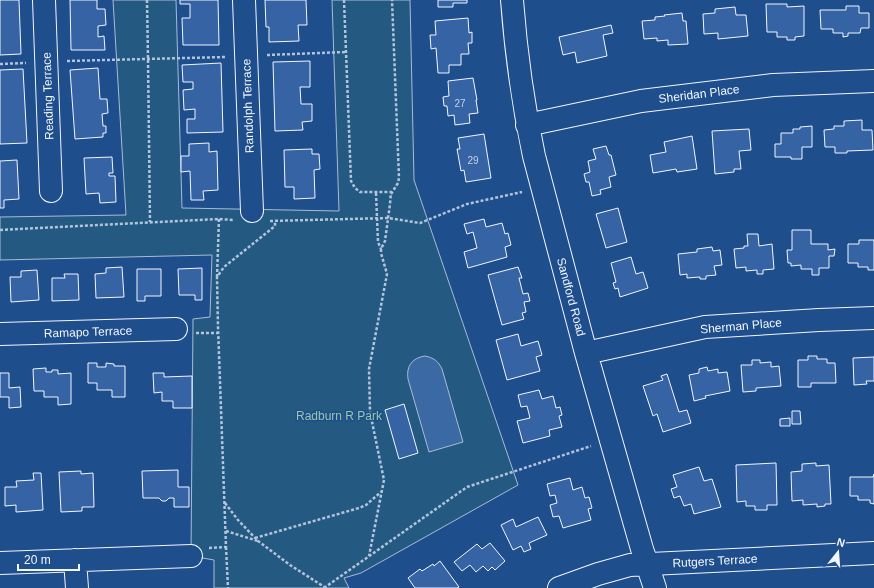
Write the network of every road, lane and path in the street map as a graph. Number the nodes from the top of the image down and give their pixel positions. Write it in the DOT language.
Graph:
graph roads {
  1 [pos="44,0"];
  2 [pos="146,0"];
  3 [pos="244,0"];
  4 [pos="344,0"];
  5 [pos="392,0"];
  6 [pos="512,0"];
  7 [pos="346,52"];
  8 [pos="246,56"];
  9 [pos="148,59"];
  10 [pos="46,62"];
  11 [pos="0,64"];
  12 [pos="874,81"];
  13 [pos="527,125"];
  14 [pos="52,191"];
  15 [pos="391,192"];
  16 [pos="376,193"];
  17 [pos="252,211"];
  18 [pos="219,219"];
  19 [pos="275,221"];
  20 [pos="150,222"];
  21 [pos="381,249"];
  22 [pos="217,277"];
  23 [pos="874,318"];
  24 [pos="176,329"];
  25 [pos="0,334"];
  26 [pos="586,353"];
  27 [pos="611,439"];
  28 [pos="381,492"];
  29 [pos="225,503"];
  30 [pos="226,530"];
  31 [pos="255,538"];
  32 [pos="258,541"];
  33 [pos="226,547"];
  34 [pos="874,553"];
  35 [pos="191,556"];
  36 [pos="369,556"];
  37 [pos="75,560"];
  38 [pos="0,563"];
  39 [pos="647,564"];
  40 [pos="76,588"];
  41 [pos="228,588"];
  42 [pos="325,588"];
  43 [pos="559,588"];
  44 [pos="656,588"];
  1 -- 10 [label="street, Reading Terrace"];
  2 -- 9 [label="path"];
  3 -- 8 [label="street, Randolph Terrace"];
  4 -- 7 [label="path"];
  5 -- 15 [label="path"];
  6 -- 13 [label="street, Sandford Road"];
  7 -- 8 [label="path"];
  7 -- 16 [label="path"];
  8 -- 9 [label="path"];
  8 -- 17 [label="street, Randolph Terrace"];
  9 -- 10 [label="path"];
  9 -- 20 [label="path"];
  10 -- 11 [label="path"];
  10 -- 14 [label="street, Reading Terrace"];
  12 -- 13 [label="street, Sheridan Place"];
  13 -- 26 [label="street, Sandford Road"];
  15 -- 16 [label="path"];
  15 -- 21 [label="path"];
  16 -- 21 [label="path"];
  18 -- 22 [label="path"];
  19 -- 22 [label="path"];
  21 -- 28 [label="path"];
  22 -- 29 [label="path"];
  23 -- 26 [label="street, Sherman Place"];
  24 -- 25 [label="street, Ramapo Terrace"];
  26 -- 27 [label="street, Sandford Road"];
  27 -- 36 [label="path"];
  27 -- 39 [label="street, Sandford Road"];
  28 -- 31 [label="path"];
  28 -- 36 [label="path"];
  29 -- 30 [label="path"];
  29 -- 31 [label="path"];
  30 -- 32 [label="path"];
  30 -- 33 [label="path"];
  31 -- 32 [label="path"];
  32 -- 42 [label="path"];
  33 -- 35 [label="path"];
  33 -- 41 [label="path"];
  34 -- 39 [label="street, Rutgers Terrace"];
  35 -- 37 [label="street"];
  36 -- 42 [label="path"];
  37 -- 38 [label="street"];
  37 -- 40 [label="street"];
  39 -- 43 [label="street, Rutgers Terrace"];
  39 -- 44 [label="street, Sandford Road"];
}
